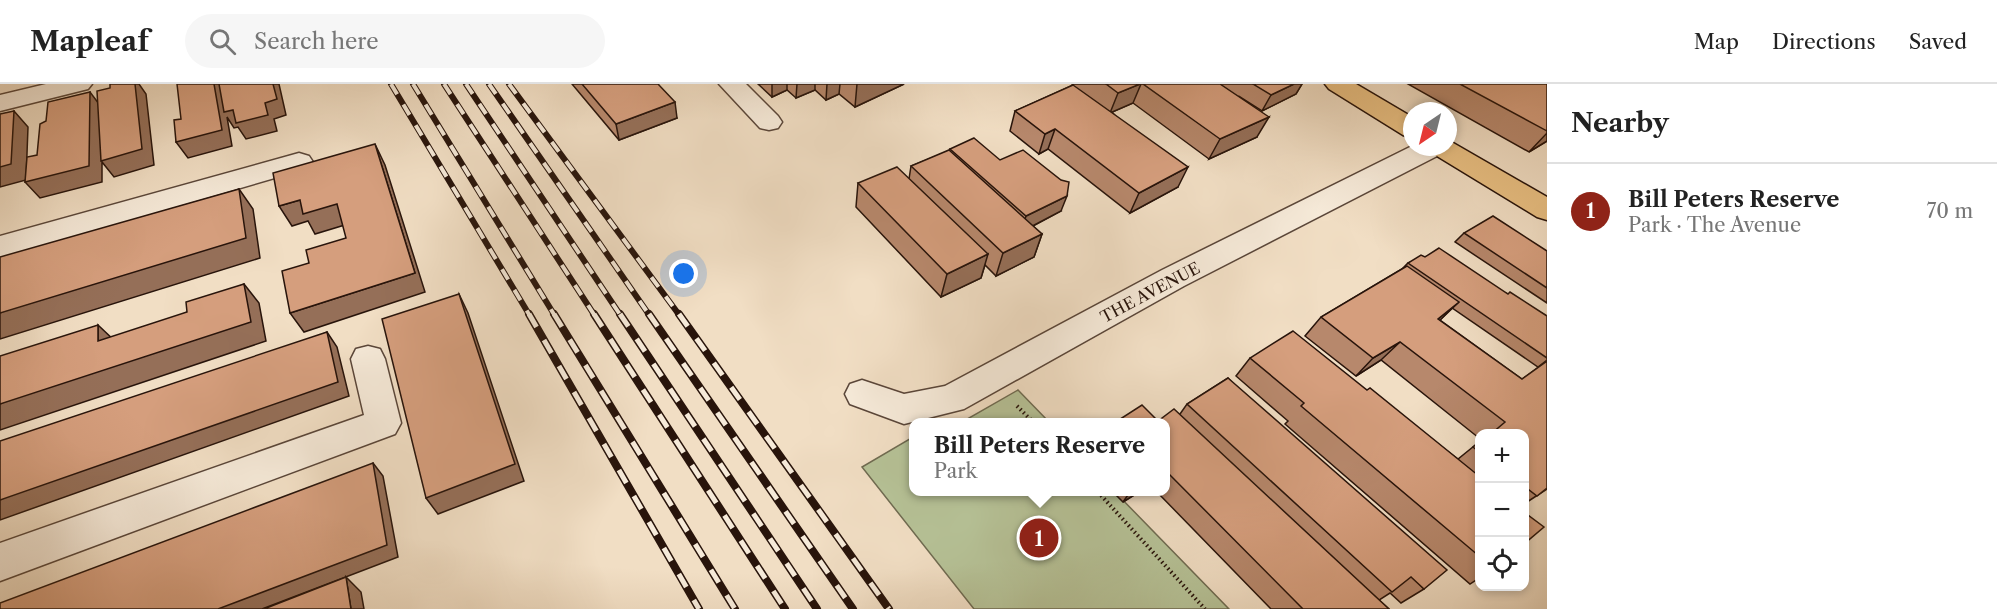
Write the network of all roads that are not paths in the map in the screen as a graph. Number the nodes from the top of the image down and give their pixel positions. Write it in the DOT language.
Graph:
graph roads {
  1 [pos="79,84"];
  2 [pos="732,84"];
  3 [pos="1338,84"];
  4 [pos="0,103"];
  5 [pos="770,122"];
  6 [pos="1403,124"];
  7 [pos="1415,156"];
  8 [pos="1457,156"];
  9 [pos="300,162"];
  10 [pos="1547,210"];
  11 [pos="0,247"];
  12 [pos="368,358"];
  13 [pos="862,394"];
  14 [pos="0,562"];
  1 -- 4 [label="street"];
  2 -- 5 [label="street"];
  3 -- 6 [label="main road"];
  7 -- 13 [label="street, THE AVENUE"];
  8 -- 10 [label="main road"];
  9 -- 11 [label="street"];
  12 -- 14 [label="street"];
}
